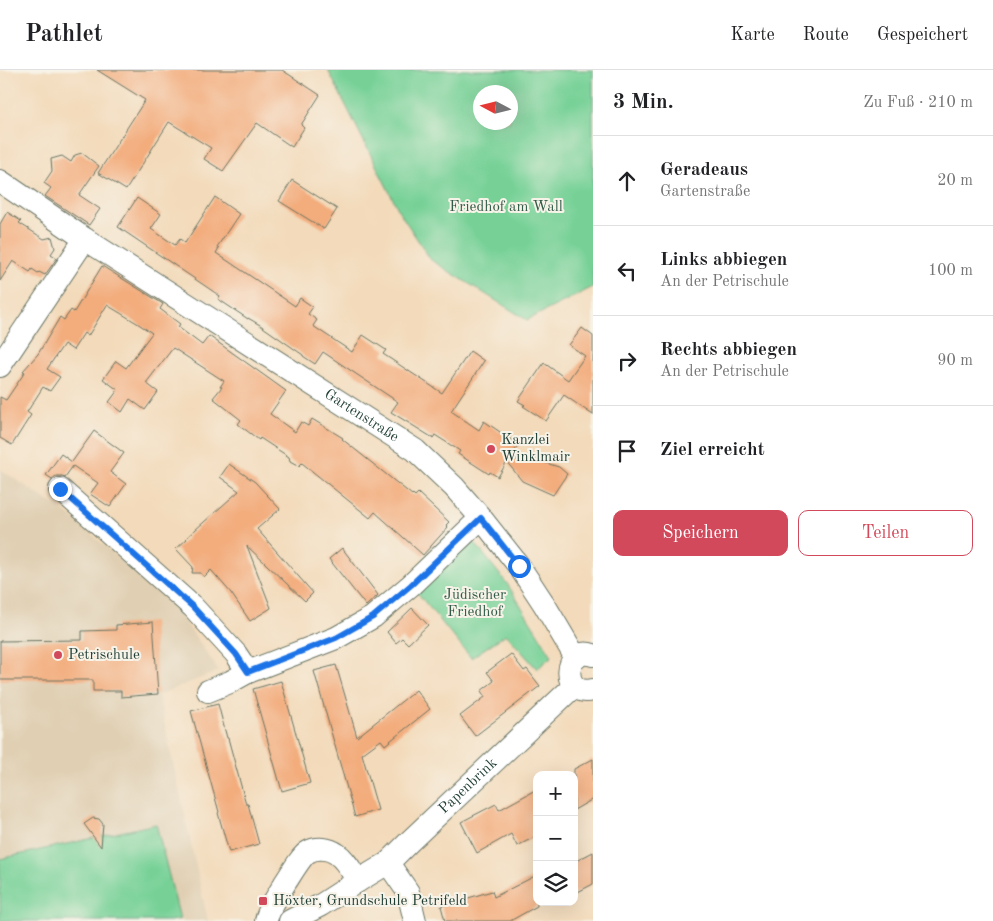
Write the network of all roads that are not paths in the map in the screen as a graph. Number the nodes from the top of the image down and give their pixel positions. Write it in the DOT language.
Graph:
graph roads {
  1 [pos="0,181"];
  2 [pos="85,239"];
  3 [pos="0,366"];
  4 [pos="60,489"];
  5 [pos="481,518"];
  6 [pos="584,657"];
  7 [pos="248,672"];
  8 [pos="583,688"];
  9 [pos="208,691"];
  10 [pos="388,863"];
  11 [pos="358,881"];
  12 [pos="266,921"];
  13 [pos="290,921"];
  14 [pos="415,921"];
  1 -- 2 [label="street, Gartenstraße"];
  2 -- 3 [label="street"];
  2 -- 5 [label="street, Gartenstraße"];
  4 -- 7 [label="street"];
  5 -- 6 [label="street, Gartenstraße"];
  5 -- 7 [label="street"];
  6 -- 8 [label="street"];
  7 -- 9 [label="street"];
  8 -- 10 [label="street, Papenbrink"];
  10 -- 11 [label="street, Papenbrink"];
  10 -- 14 [label="street"];
  11 -- 12 [label="street"];
  11 -- 13 [label="street, Papenbrink"];
}
